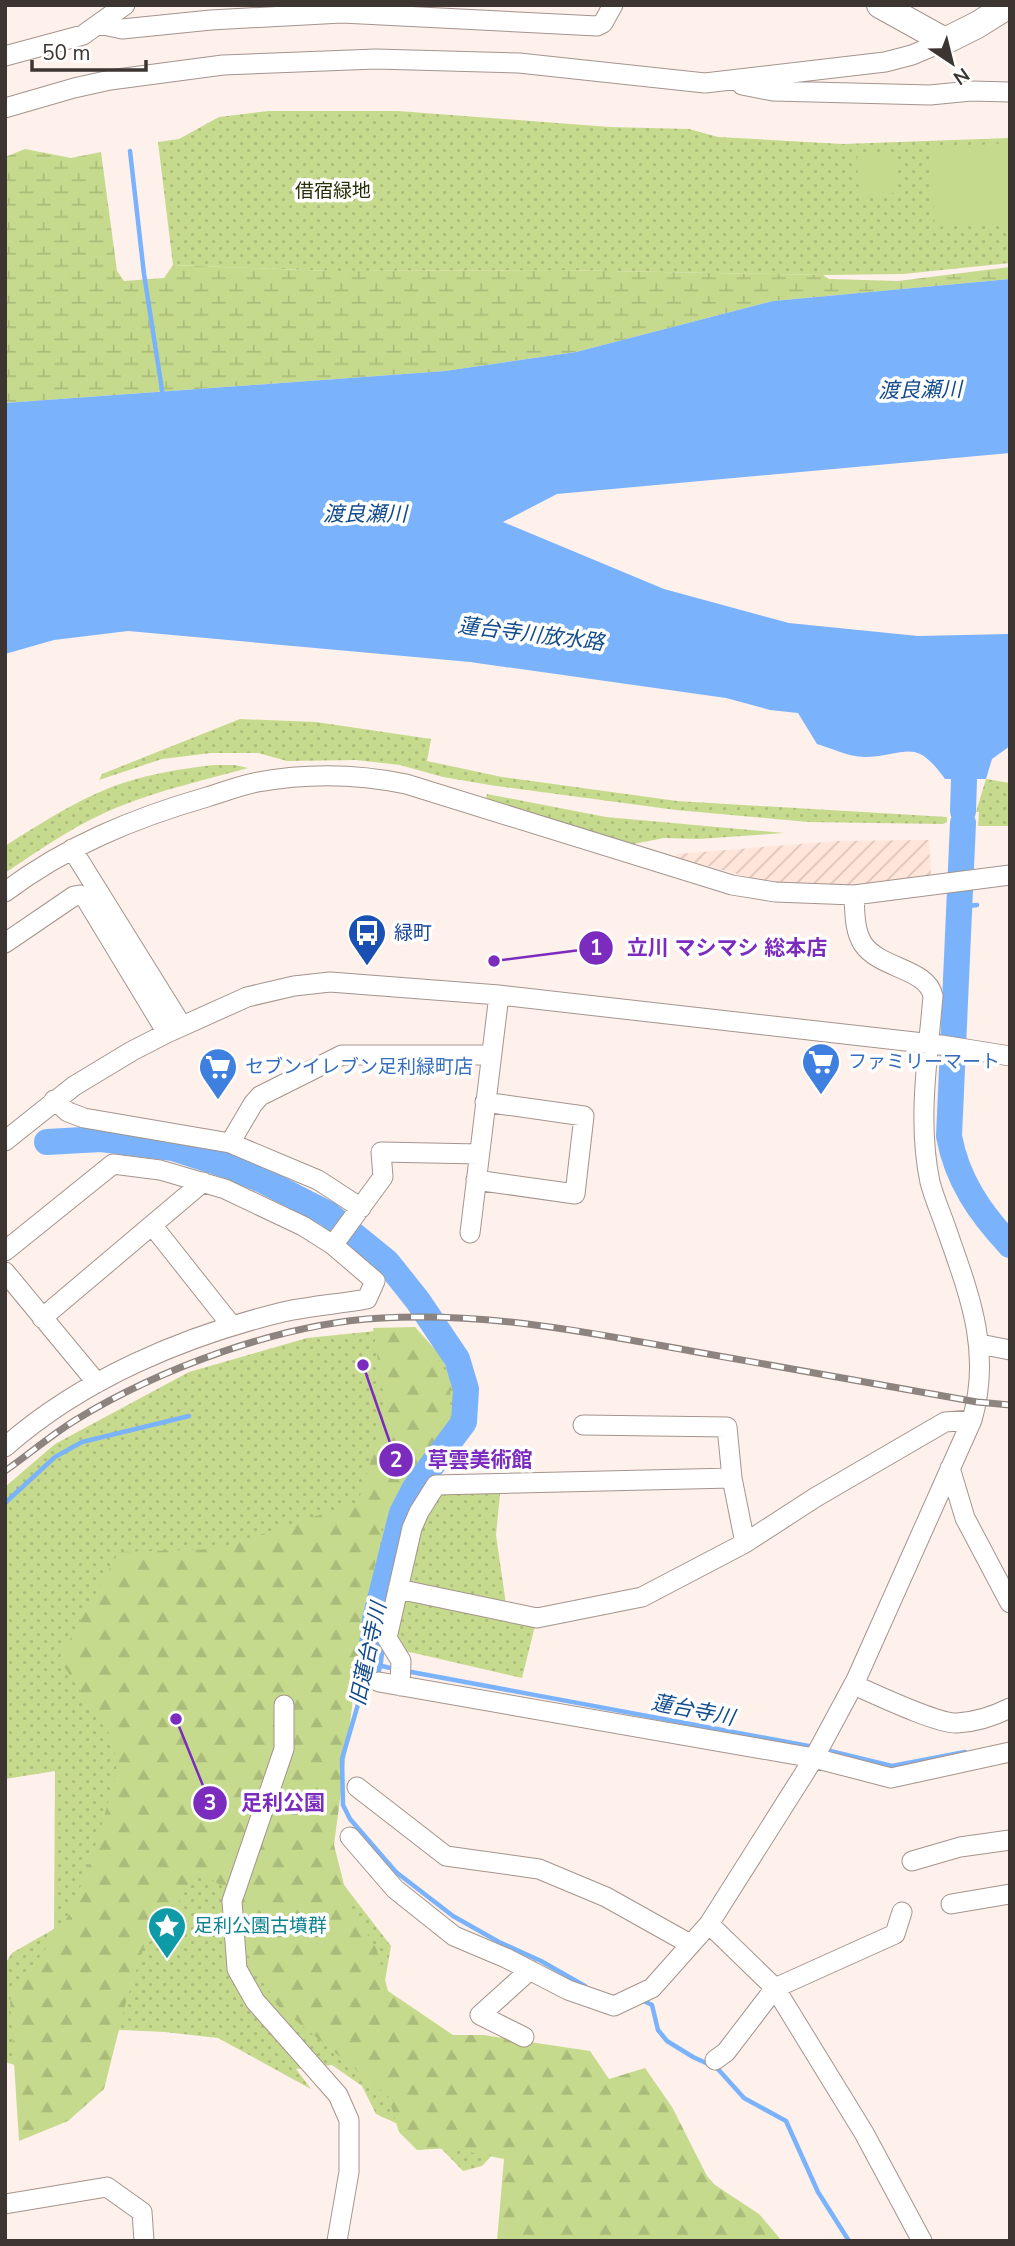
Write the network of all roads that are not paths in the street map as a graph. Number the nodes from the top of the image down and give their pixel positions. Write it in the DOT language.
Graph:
graph roads {
  1 [pos="125,5"];
  2 [pos="613,5"];
  3 [pos="880,5"];
  4 [pos="1009,5"];
  5 [pos="342,9"];
  6 [pos="99,24"];
  7 [pos="944,41"];
  8 [pos="5,57"];
  9 [pos="733,81"];
  10 [pos="1010,92"];
  11 [pos="5,108"];
  12 [pos="72,849"];
  13 [pos="1010,875"];
  14 [pos="5,891"];
  15 [pos="854,895"];
  16 [pos="5,943"];
  17 [pos="499,995"];
  18 [pos="175,1030"];
  19 [pos="934,1044"];
  20 [pos="491,1055"];
  21 [pos="1010,1056"];
  22 [pos="54,1100"];
  23 [pos="485,1102"];
  24 [pos="5,1141"];
  25 [pos="230,1143"];
  26 [pos="479,1154"];
  27 [pos="476,1180"];
  28 [pos="203,1182"];
  29 [pos="359,1212"];
  30 [pos="152,1225"];
  31 [pos="470,1233"];
  32 [pos="336,1241"];
  33 [pos="5,1251"];
  34 [pos="5,1272"];
  35 [pos="42,1318"];
  36 [pos="232,1326"];
  37 [pos="980,1344"];
  38 [pos="1010,1350"];
  39 [pos="97,1383"];
  40 [pos="972,1420"];
  41 [pos="583,1425"];
  42 [pos="5,1447"];
  43 [pos="950,1468"];
  44 [pos="732,1478"];
  45 [pos="745,1543"];
  46 [pos="398,1589"];
  47 [pos="1010,1603"];
  48 [pos="379,1682"];
  49 [pos="853,1685"];
  50 [pos="400,1686"];
  51 [pos="284,1705"];
  52 [pos="1010,1708"];
  53 [pos="1010,1752"];
  54 [pos="814,1758"];
  55 [pos="357,1787"];
  56 [pos="350,1838"];
  57 [pos="1010,1840"];
  58 [pos="912,1861"];
  59 [pos="1010,1894"];
  60 [pos="951,1904"];
  61 [pos="902,1912"];
  62 [pos="709,1924"];
  63 [pos="690,1944"];
  64 [pos="530,1970"];
  65 [pos="775,1988"];
  66 [pos="524,2037"];
  67 [pos="715,2060"];
  68 [pos="5,2204"];
  69 [pos="144,2241"];
  70 [pos="337,2241"];
  71 [pos="922,2241"];
  1 -- 6 [label="street"];
  2 -- 5 [label="street"];
  3 -- 7 [label="main road"];
  4 -- 7 [label="main road"];
  5 -- 6 [label="street"];
  6 -- 8 [label="street"];
  7 -- 9 [label="street"];
  9 -- 10 [label="street"];
  9 -- 11 [label="street"];
  12 -- 14 [label="street"];
  12 -- 15 [label="street"];
  12 -- 18 [label="street"];
  13 -- 15 [label="street"];
  15 -- 19 [label="street"];
  16 -- 18 [label="street"];
  17 -- 18 [label="street"];
  17 -- 19 [label="street"];
  17 -- 20 [label="street"];
  18 -- 22 [label="street"];
  19 -- 21 [label="street"];
  19 -- 37 [label="street"];
  20 -- 23 [label="street"];
  20 -- 25 [label="street"];
  22 -- 24 [label="street"];
  22 -- 25 [label="street"];
  23 -- 26 [label="street"];
  23 -- 27 [label="street"];
  25 -- 29 [label="street"];
  26 -- 27 [label="street"];
  26 -- 29 [label="street"];
  27 -- 31 [label="street"];
  28 -- 30 [label="street"];
  28 -- 32 [label="street"];
  28 -- 33 [label="street"];
  29 -- 32 [label="street"];
  30 -- 35 [label="street"];
  30 -- 36 [label="street"];
  32 -- 36 [label="street"];
  34 -- 35 [label="street"];
  35 -- 39 [label="street"];
  36 -- 39 [label="street"];
  37 -- 38 [label="street"];
  37 -- 40 [label="street"];
  39 -- 42 [label="street"];
  40 -- 43 [label="street"];
  40 -- 45 [label="street"];
  41 -- 44 [label="street"];
  43 -- 47 [label="street"];
  43 -- 49 [label="street"];
  44 -- 45 [label="street"];
  44 -- 46 [label="street"];
  45 -- 46 [label="street"];
  46 -- 50 [label="street"];
  48 -- 50 [label="street"];
  49 -- 52 [label="street"];
  49 -- 54 [label="street"];
  50 -- 54 [label="street"];
  51 -- 70 [label="street"];
  53 -- 54 [label="street"];
  54 -- 62 [label="street"];
  55 -- 63 [label="street"];
  56 -- 64 [label="street"];
  57 -- 58 [label="street"];
  59 -- 60 [label="street"];
  61 -- 65 [label="street"];
  62 -- 63 [label="street"];
  62 -- 65 [label="street"];
  63 -- 64 [label="street"];
  64 -- 66 [label="street"];
  65 -- 67 [label="street"];
  65 -- 71 [label="street"];
  68 -- 69 [label="street"];
}
